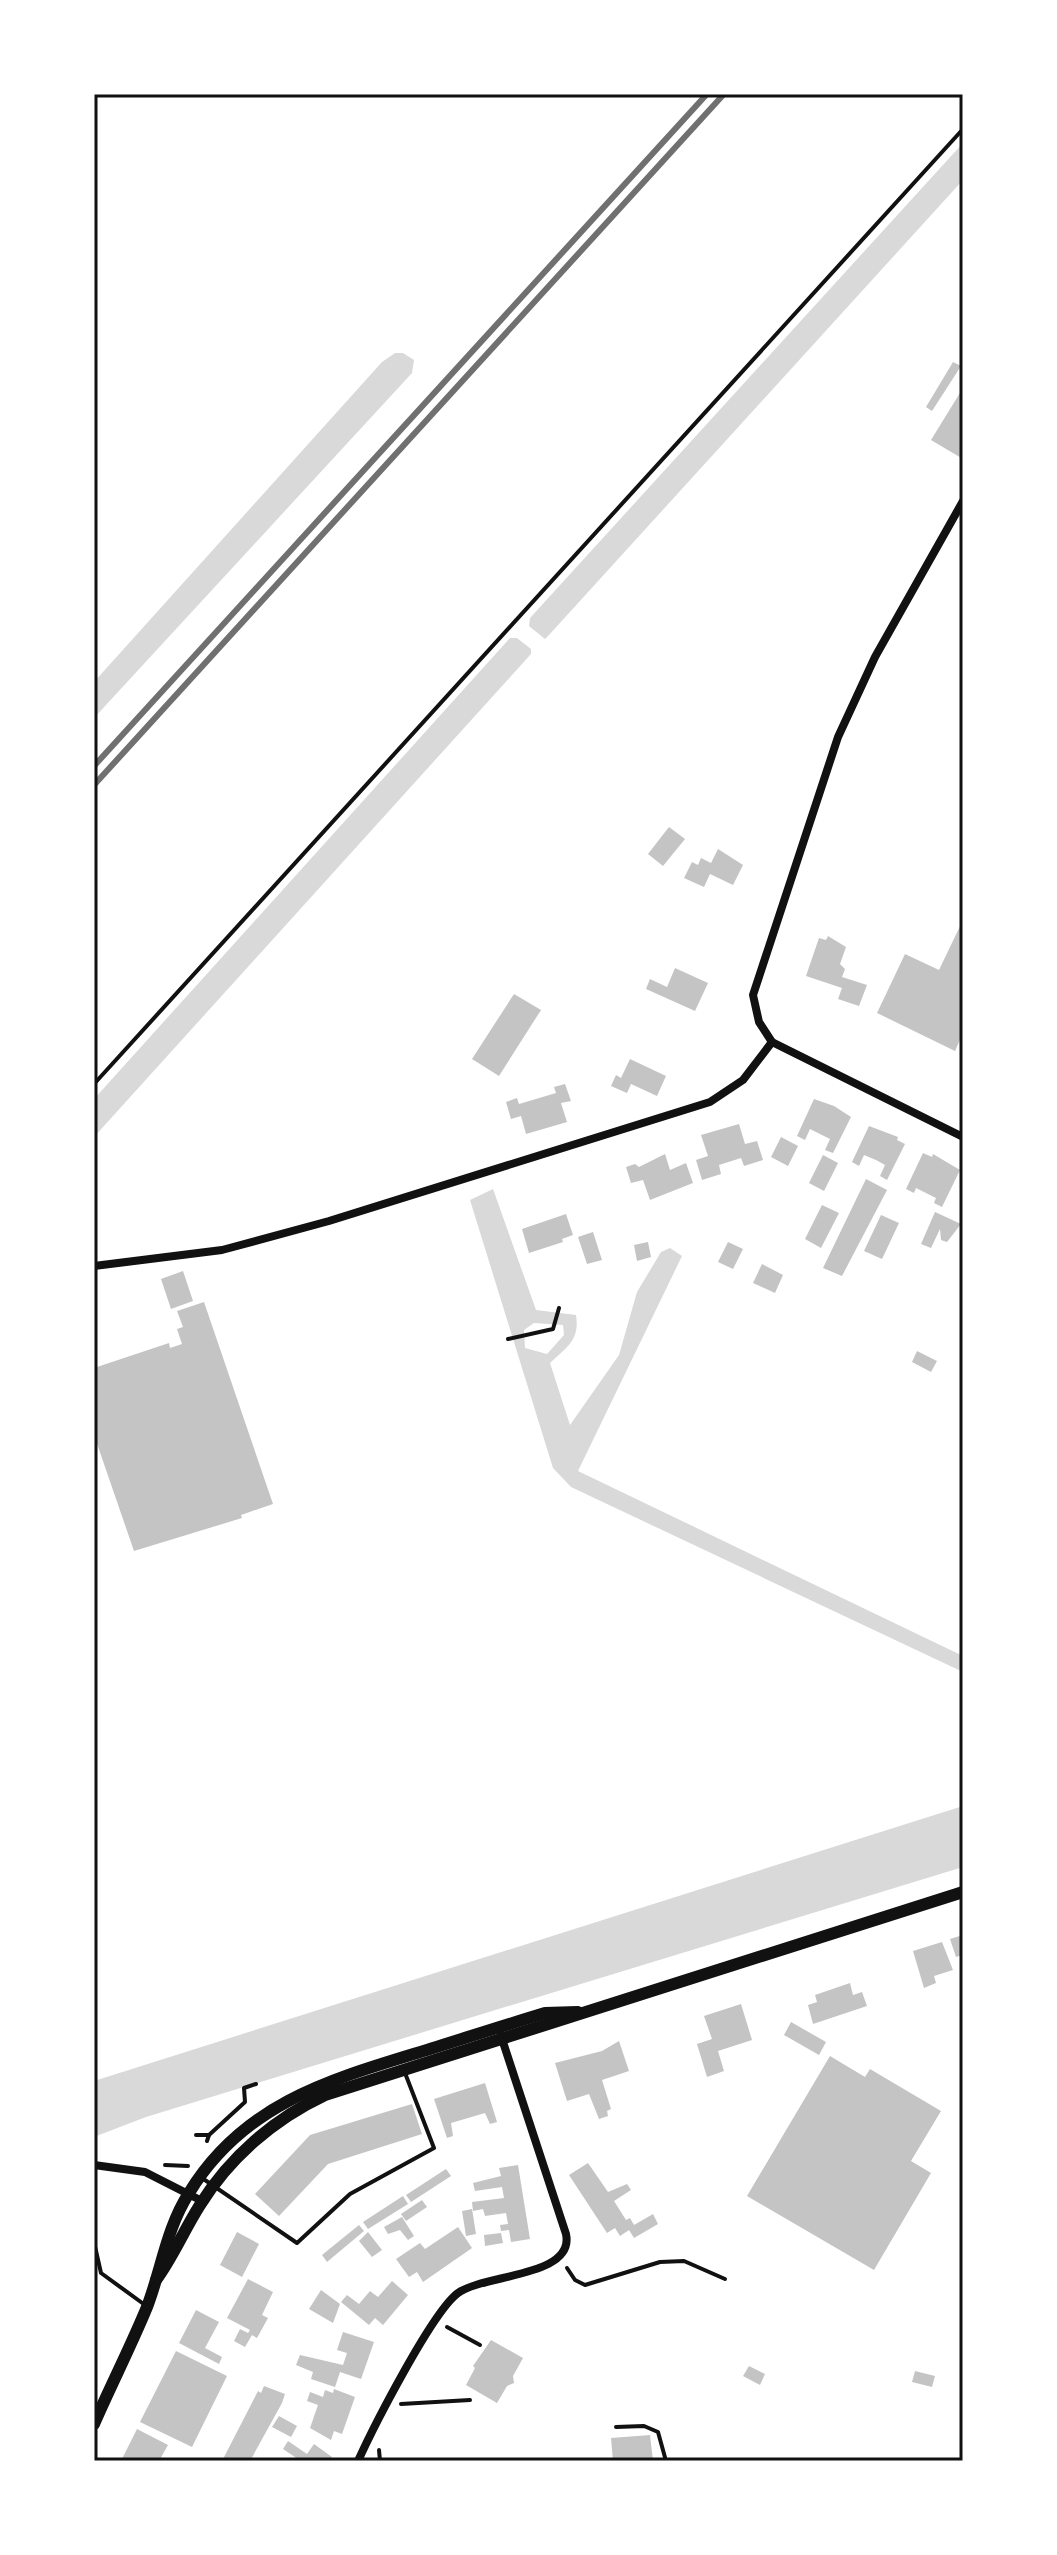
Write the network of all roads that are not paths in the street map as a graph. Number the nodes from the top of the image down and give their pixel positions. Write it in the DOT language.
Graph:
graph roads {
  1 [pos="963,501"];
  2 [pos="772,1042"];
  3 [pos="963,1137"];
  4 [pos="94,1266"];
  5 [pos="963,1892"];
  6 [pos="500,2034"];
  7 [pos="401,2063"];
  8 [pos="94,2165"];
  9 [pos="200,2176"];
  10 [pos="214,2186"];
  11 [pos="188,2193"];
  12 [pos="202,2201"];
  13 [pos="94,2242"];
  14 [pos="156,2280"];
  15 [pos="147,2307"];
  16 [pos="94,2424"];
  17 [pos="358,2461"];
  1 -- 2 [label="street"];
  2 -- 3 [label="street"];
  2 -- 4 [label="street"];
  5 -- 6 [label="main road"];
  6 -- 7 [label="main road"];
  6 -- 17 [label="street"];
  7 -- 9 [label="main road"];
  7 -- 10 [label="main road"];
  7 -- 10 [label="lane"];
  8 -- 11 [label="street"];
  9 -- 10 [label="lane"];
  9 -- 11 [label="main road"];
  10 -- 12 [label="main road"];
  11 -- 12 [label="street"];
  11 -- 14 [label="main road"];
  12 -- 14 [label="main road"];
  13 -- 15 [label="lane"];
  14 -- 15 [label="main road"];
  15 -- 16 [label="main road"];
}
